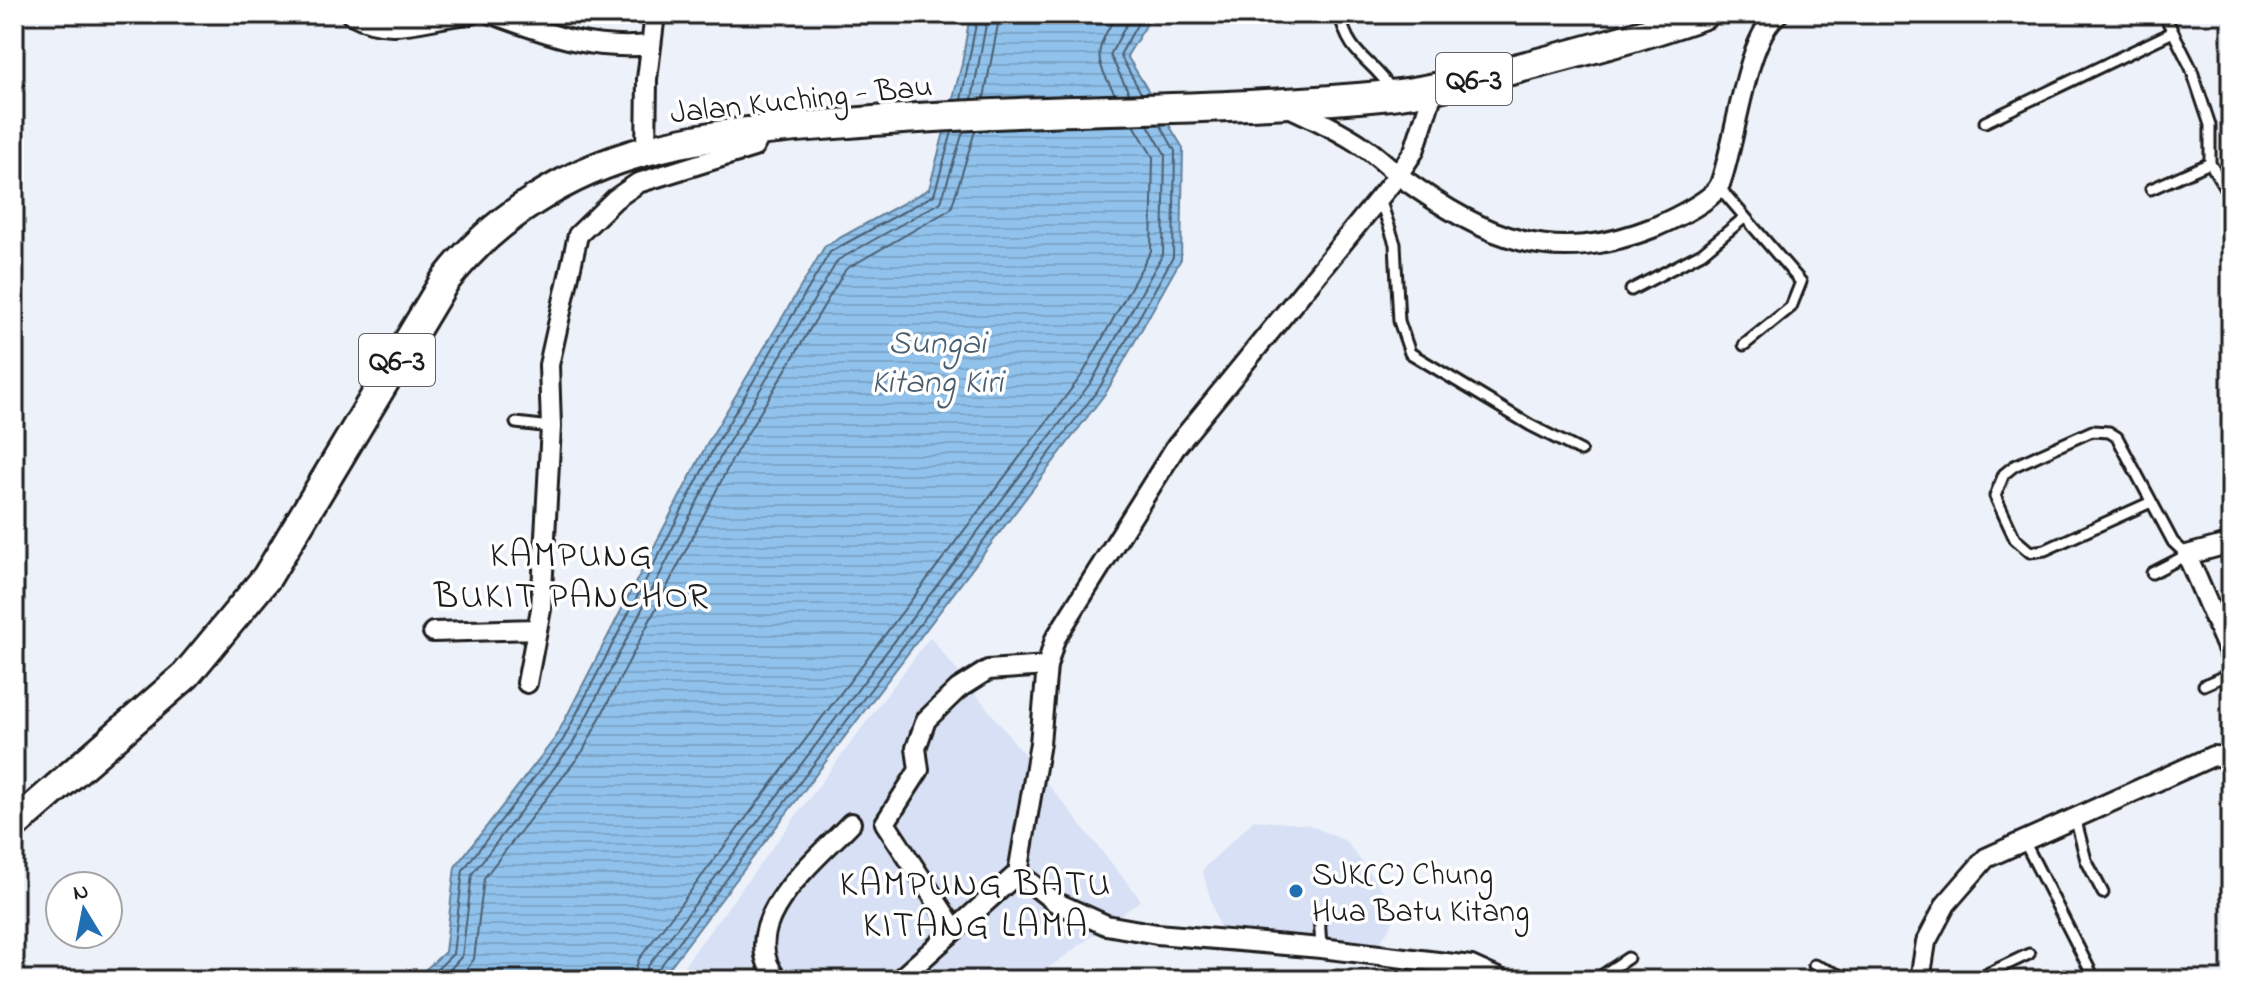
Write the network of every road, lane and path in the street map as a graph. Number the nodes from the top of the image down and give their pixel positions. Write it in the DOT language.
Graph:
graph roads {
  1 [pos="351,14"];
  2 [pos="471,14"];
  3 [pos="492,14"];
  4 [pos="655,14"];
  5 [pos="1340,14"];
  6 [pos="1704,14"];
  7 [pos="1778,14"];
  8 [pos="2164,14"];
  9 [pos="2171,33"];
  10 [pos="650,45"];
  11 [pos="1434,89"];
  12 [pos="1394,95"];
  13 [pos="1284,104"];
  14 [pos="1985,122"];
  15 [pos="763,130"];
  16 [pos="646,151"];
  17 [pos="2210,163"];
  18 [pos="1398,175"];
  19 [pos="1719,187"];
  20 [pos="2151,189"];
  21 [pos="2231,198"];
  22 [pos="1380,199"];
  23 [pos="1744,218"];
  24 [pos="1631,290"];
  25 [pos="1744,345"];
  26 [pos="516,423"];
  27 [pos="551,427"];
  28 [pos="1581,451"];
  29 [pos="2149,503"];
  30 [pos="2231,543"];
  31 [pos="2187,555"];
  32 [pos="2152,573"];
  33 [pos="537,629"];
  34 [pos="433,632"];
  35 [pos="2231,657"];
  36 [pos="1047,666"];
  37 [pos="2231,673"];
  38 [pos="527,683"];
  39 [pos="2204,685"];
  40 [pos="2231,757"];
  41 [pos="2076,821"];
  42 [pos="851,823"];
  43 [pos="14,825"];
  44 [pos="2024,841"];
  45 [pos="1018,873"];
  46 [pos="2103,893"];
  47 [pos="1319,914"];
  48 [pos="955,930"];
  49 [pos="1321,948"];
  50 [pos="2029,954"];
  51 [pos="1628,958"];
  52 [pos="1814,965"];
  53 [pos="778,980"];
  54 [pos="899,980"];
  55 [pos="1502,980"];
  56 [pos="1595,980"];
  57 [pos="1852,980"];
  58 [pos="1920,980"];
  59 [pos="1974,980"];
  60 [pos="2095,980"];
  1 -- 2 [label="street"];
  3 -- 10 [label="street"];
  4 -- 10 [label="street"];
  5 -- 12 [label="lane"];
  6 -- 11 [label="main road, Jalan Kuching - Bau / Q6-3"];
  7 -- 19 [label="street"];
  8 -- 9 [label="lane"];
  9 -- 14 [label="lane"];
  9 -- 17 [label="lane"];
  10 -- 16 [label="street"];
  11 -- 12 [label="main road, Jalan Kuching - Bau / Q6-3"];
  11 -- 18 [label="street"];
  12 -- 13 [label="main road, Jalan Kuching - Bau / Q6-3"];
  13 -- 15 [label="main road, Jalan Kuching - Bau / Q6-3"];
  13 -- 18 [label="street"];
  15 -- 16 [label="main road, Jalan Kuching - Bau / Q6-3"];
  15 -- 27 [label="street"];
  16 -- 43 [label="main road, Jalan Kuching - Bau / Q6-3"];
  17 -- 20 [label="lane"];
  17 -- 21 [label="lane"];
  18 -- 19 [label="street"];
  18 -- 22 [label="street"];
  19 -- 23 [label="lane"];
  22 -- 28 [label="lane"];
  22 -- 36 [label="street"];
  23 -- 24 [label="lane"];
  23 -- 25 [label="lane"];
  26 -- 27 [label="lane"];
  27 -- 33 [label="street"];
  29 -- 29 [label="lane"];
  29 -- 31 [label="lane"];
  30 -- 31 [label="street"];
  31 -- 32 [label="lane"];
  31 -- 35 [label="street"];
  33 -- 34 [label="street"];
  33 -- 38 [label="street"];
  36 -- 45 [label="street"];
  36 -- 48 [label="street"];
  37 -- 39 [label="lane"];
  40 -- 41 [label="street"];
  41 -- 44 [label="street"];
  41 -- 46 [label="lane"];
  42 -- 53 [label="street"];
  44 -- 58 [label="street"];
  44 -- 60 [label="lane"];
  45 -- 48 [label="street"];
  45 -- 49 [label="street"];
  47 -- 49 [label="lane"];
  48 -- 54 [label="street"];
  49 -- 55 [label="street"];
  50 -- 59 [label="lane"];
  51 -- 56 [label="lane"];
  52 -- 57 [label="lane"];
}
